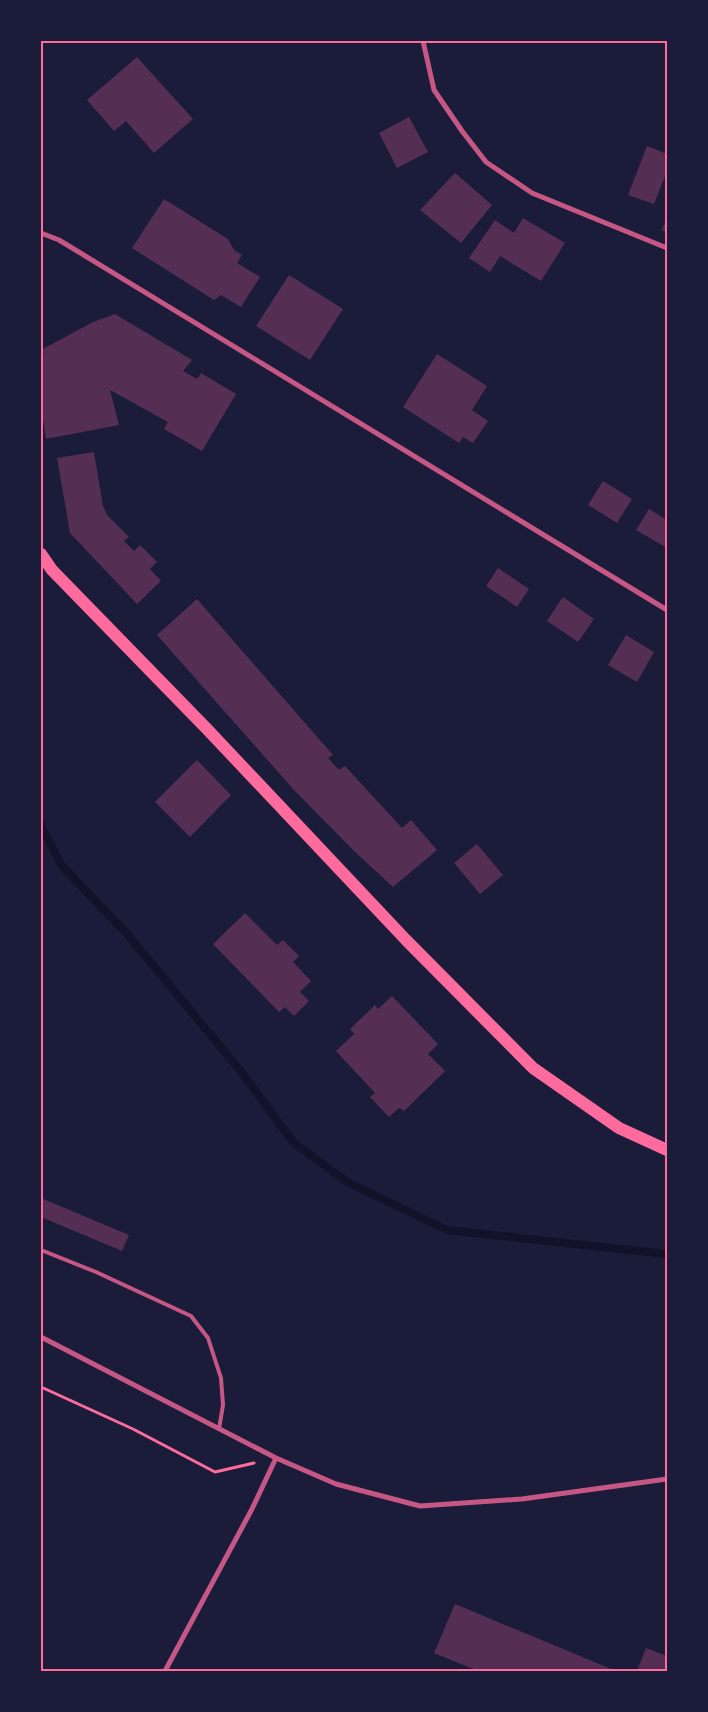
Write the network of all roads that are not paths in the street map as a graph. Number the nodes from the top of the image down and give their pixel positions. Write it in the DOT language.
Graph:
graph roads {
  1 [pos="424,41"];
  2 [pos="41,233"];
  3 [pos="667,248"];
  4 [pos="41,554"];
  5 [pos="667,610"];
  6 [pos="667,1150"];
  7 [pos="41,1250"];
  8 [pos="41,1338"];
  9 [pos="219,1429"];
  10 [pos="276,1458"];
  11 [pos="667,1480"];
  12 [pos="165,1671"];
  1 -- 3 [label="street"];
  2 -- 5 [label="street"];
  4 -- 6 [label="main road"];
  7 -- 9 [label="lane"];
  8 -- 9 [label="street"];
  9 -- 10 [label="street"];
  10 -- 11 [label="street"];
  10 -- 12 [label="street"];
}
